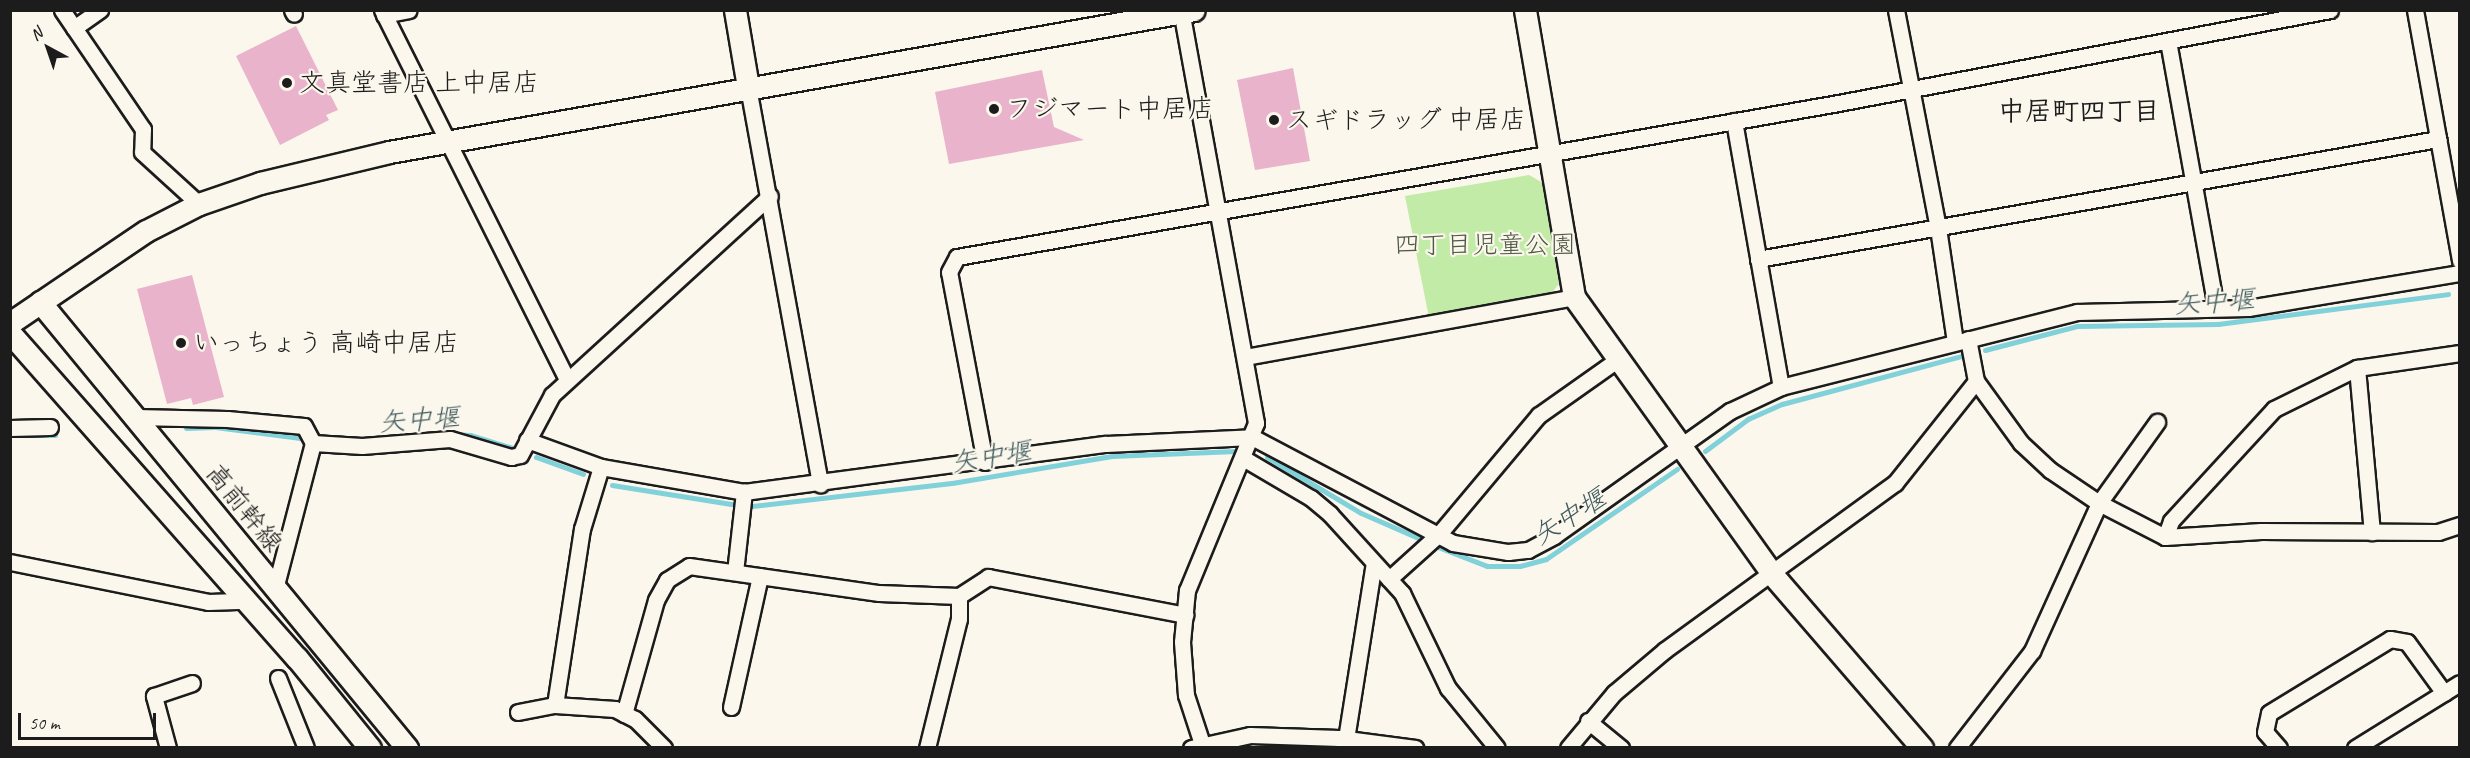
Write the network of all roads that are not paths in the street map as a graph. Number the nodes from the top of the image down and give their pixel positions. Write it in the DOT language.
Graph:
graph roads {
  1 [pos="62,10"];
  2 [pos="100,10"];
  3 [pos="409,10"];
  4 [pos="735,10"];
  5 [pos="1525,10"];
  6 [pos="1896,10"];
  7 [pos="2330,10"];
  8 [pos="2415,10"];
  9 [pos="1186,11"];
  10 [pos="383,13"];
  11 [pos="74,28"];
  12 [pos="2168,41"];
  13 [pos="748,87"];
  14 [pos="1909,90"];
  15 [pos="1734,121"];
  16 [pos="2438,139"];
  17 [pos="447,141"];
  18 [pos="1547,154"];
  19 [pos="2194,182"];
  20 [pos="770,196"];
  21 [pos="199,204"];
  22 [pos="1219,214"];
  23 [pos="1938,228"];
  24 [pos="1758,260"];
  25 [pos="2460,261"];
  26 [pos="2460,273"];
  27 [pos="1574,297"];
  28 [pos="40,302"];
  29 [pos="2216,308"];
  30 [pos="10,323"];
  31 [pos="10,333"];
  32 [pos="1961,340"];
  33 [pos="2460,353"];
  34 [pos="1245,357"];
  35 [pos="1617,360"];
  36 [pos="2357,368"];
  37 [pos="567,380"];
  38 [pos="1976,381"];
  39 [pos="1781,387"];
  40 [pos="135,417"];
  41 [pos="2157,422"];
  42 [pos="50,427"];
  43 [pos="10,428"];
  44 [pos="1252,437"];
  45 [pos="527,440"];
  46 [pos="313,443"];
  47 [pos="1681,446"];
  48 [pos="1243,458"];
  49 [pos="985,462"];
  50 [pos="601,467"];
  51 [pos="820,485"];
  52 [pos="744,492"];
  53 [pos="2099,503"];
  54 [pos="2460,525"];
  55 [pos="2372,532"];
  56 [pos="1439,534"];
  57 [pos="2164,537"];
  58 [pos="10,562"];
  59 [pos="1374,563"];
  60 [pos="735,572"];
  61 [pos="1772,574"];
  62 [pos="760,576"];
  63 [pos="1389,579"];
  64 [pos="275,589"];
  65 [pos="959,596"];
  66 [pos="245,602"];
  67 [pos="1185,615"];
  68 [pos="278,678"];
  69 [pos="192,683"];
  70 [pos="2460,683"];
  71 [pos="2444,693"];
  72 [pos="555,705"];
  73 [pos="730,707"];
  74 [pos="518,712"];
  75 [pos="624,714"];
  76 [pos="1588,721"];
  77 [pos="1346,739"];
  78 [pos="1207,745"];
  79 [pos="364,746"];
  80 [pos="168,747"];
  81 [pos="306,747"];
  82 [pos="407,747"];
  83 [pos="664,747"];
  84 [pos="927,747"];
  85 [pos="1415,747"];
  86 [pos="1497,747"];
  87 [pos="1568,747"];
  88 [pos="1621,747"];
  89 [pos="1922,747"];
  90 [pos="1957,747"];
  91 [pos="2279,747"];
  92 [pos="2355,747"];
  1 -- 11 [label="street"];
  2 -- 11 [label="street"];
  3 -- 10 [label="street"];
  4 -- 13 [label="street"];
  5 -- 18 [label="street"];
  6 -- 14 [label="street"];
  7 -- 12 [label="street"];
  8 -- 16 [label="street"];
  9 -- 13 [label="street"];
  9 -- 22 [label="street"];
  10 -- 17 [label="street"];
  11 -- 21 [label="street"];
  12 -- 14 [label="street"];
  12 -- 19 [label="street"];
  13 -- 17 [label="street"];
  13 -- 20 [label="street"];
  14 -- 15 [label="street"];
  14 -- 23 [label="street"];
  15 -- 18 [label="street"];
  15 -- 24 [label="street"];
  16 -- 19 [label="street"];
  16 -- 25 [label="street"];
  17 -- 21 [label="street"];
  17 -- 37 [label="street"];
  18 -- 22 [label="street"];
  18 -- 27 [label="street"];
  19 -- 23 [label="street"];
  19 -- 29 [label="street"];
  20 -- 37 [label="street"];
  20 -- 51 [label="street"];
  21 -- 28 [label="street"];
  22 -- 34 [label="street"];
  22 -- 49 [label="street"];
  23 -- 24 [label="street"];
  23 -- 32 [label="street"];
  24 -- 39 [label="street"];
  26 -- 29 [label="street"];
  27 -- 34 [label="street"];
  27 -- 35 [label="street"];
  28 -- 30 [label="street"];
  28 -- 40 [label="street, 高前幹線"];
  29 -- 32 [label="street"];
  31 -- 66 [label="street"];
  32 -- 38 [label="street"];
  32 -- 39 [label="street"];
  33 -- 36 [label="street"];
  34 -- 44 [label="street"];
  35 -- 47 [label="street"];
  35 -- 56 [label="street"];
  36 -- 55 [label="street"];
  36 -- 57 [label="street"];
  37 -- 45 [label="street"];
  38 -- 53 [label="street"];
  38 -- 61 [label="street"];
  39 -- 47 [label="street"];
  40 -- 46 [label="street"];
  40 -- 64 [label="street, 高前幹線"];
  41 -- 53 [label="street"];
  42 -- 43 [label="street"];
  44 -- 48 [label="street"];
  44 -- 49 [label="street"];
  44 -- 56 [label="street"];
  45 -- 46 [label="street"];
  45 -- 50 [label="street"];
  46 -- 64 [label="street"];
  47 -- 56 [label="street"];
  47 -- 61 [label="street"];
  48 -- 59 [label="street"];
  48 -- 67 [label="street"];
  49 -- 51 [label="street"];
  50 -- 52 [label="street"];
  50 -- 72 [label="street"];
  51 -- 52 [label="street"];
  52 -- 60 [label="street"];
  53 -- 57 [label="street"];
  53 -- 90 [label="street"];
  54 -- 55 [label="street"];
  55 -- 57 [label="street"];
  56 -- 63 [label="street"];
  58 -- 66 [label="street"];
  59 -- 63 [label="street"];
  59 -- 77 [label="street"];
  60 -- 62 [label="street"];
  60 -- 75 [label="street"];
  61 -- 76 [label="street"];
  61 -- 89 [label="street"];
  62 -- 65 [label="street"];
  62 -- 73 [label="street"];
  63 -- 86 [label="street"];
  64 -- 82 [label="street, 高前幹線"];
  65 -- 67 [label="street"];
  65 -- 84 [label="street"];
  66 -- 79 [label="street"];
  67 -- 78 [label="street"];
  68 -- 81 [label="street"];
  69 -- 80 [label="street"];
  70 -- 71 [label="street"];
  71 -- 91 [label="street"];
  71 -- 92 [label="street"];
  72 -- 74 [label="street"];
  72 -- 75 [label="street"];
  75 -- 83 [label="street"];
  76 -- 87 [label="street"];
  76 -- 88 [label="street"];
  77 -- 78 [label="street"];
  77 -- 85 [label="street"];
}
